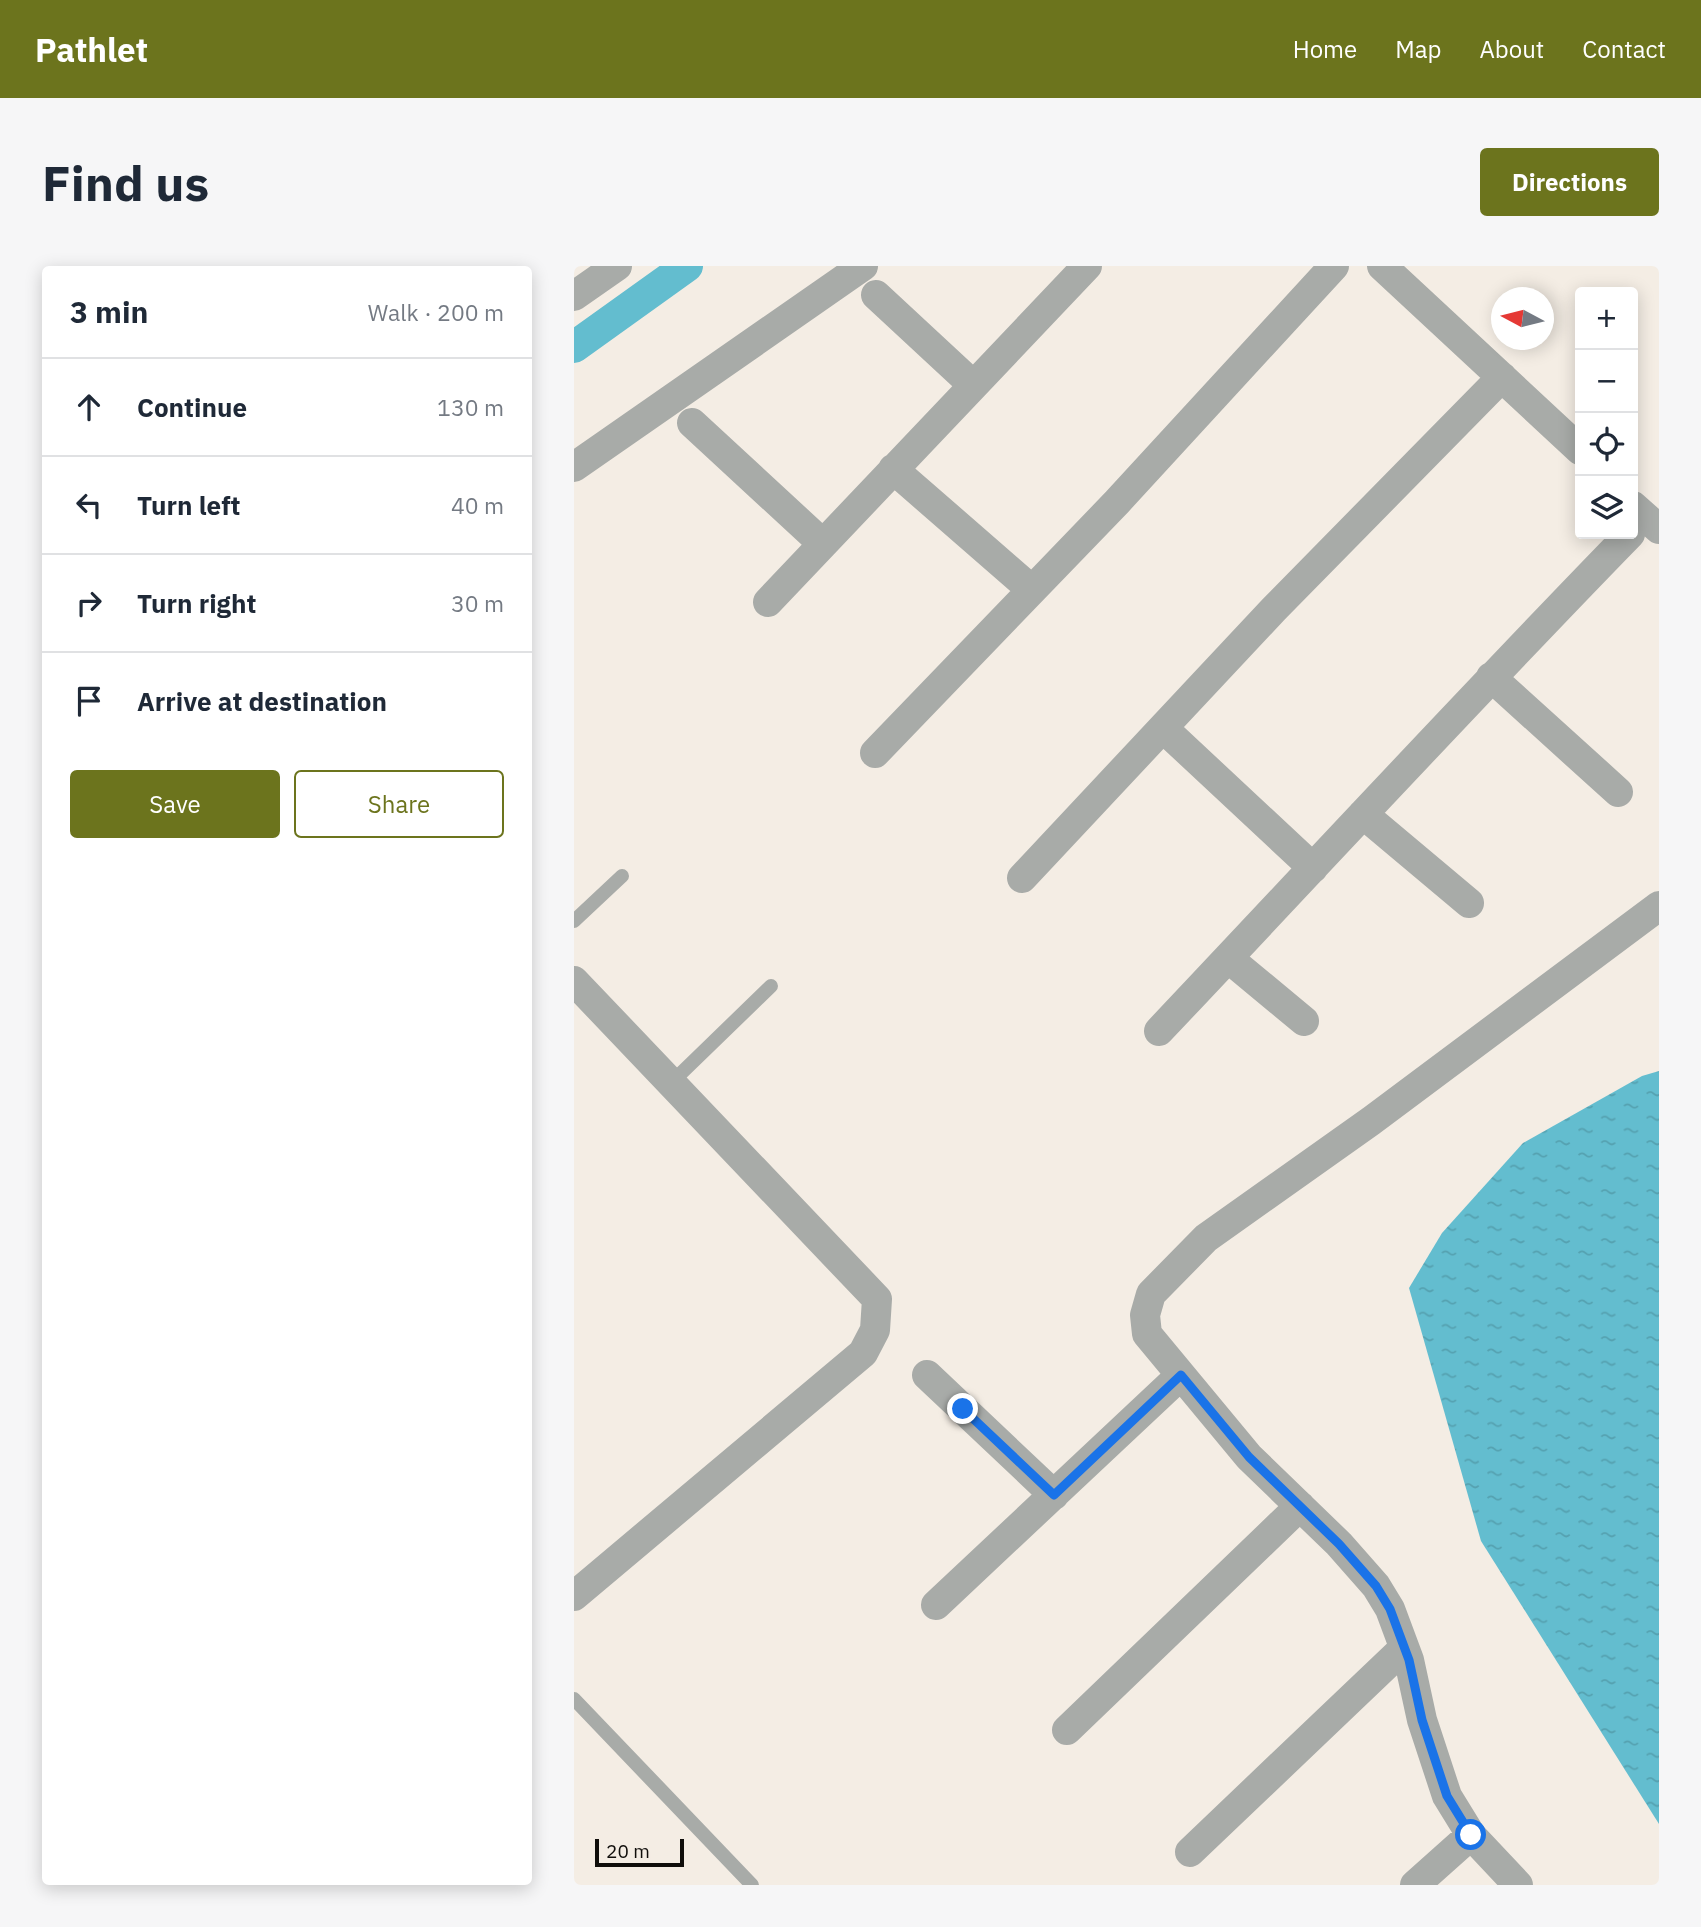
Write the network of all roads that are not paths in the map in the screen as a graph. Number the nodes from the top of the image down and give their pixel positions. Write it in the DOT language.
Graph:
graph roads {
  1 [pos="617,266"];
  2 [pos="863,266"];
  3 [pos="1087,266"];
  4 [pos="1334,266"];
  5 [pos="1382,266"];
  6 [pos="876,295"];
  7 [pos="574,296"];
  8 [pos="1502,377"];
  9 [pos="973,385"];
  10 [pos="692,423"];
  11 [pos="1575,445"];
  12 [pos="574,467"];
  13 [pos="893,469"];
  14 [pos="1640,524"];
  15 [pos="823,544"];
  16 [pos="1032,590"];
  17 [pos="768,602"];
  18 [pos="1491,677"];
  19 [pos="1163,728"];
  20 [pos="874,753"];
  21 [pos="1618,792"];
  22 [pos="1363,814"];
  23 [pos="1313,868"];
  24 [pos="622,876"];
  25 [pos="1022,878"];
  26 [pos="1469,903"];
  27 [pos="1659,906"];
  28 [pos="574,920"];
  29 [pos="1228,958"];
  30 [pos="574,981"];
  31 [pos="771,986"];
  32 [pos="1304,1021"];
  33 [pos="1158,1031"];
  34 [pos="671,1083"];
  35 [pos="927,1375"];
  36 [pos="1181,1375"];
  37 [pos="1054,1495"];
  38 [pos="1300,1506"];
  39 [pos="574,1596"];
  40 [pos="936,1605"];
  41 [pos="1404,1648"];
  42 [pos="574,1699"];
  43 [pos="1067,1730"];
  44 [pos="1471,1835"];
  45 [pos="1190,1852"];
  46 [pos="752,1885"];
  47 [pos="1415,1885"];
  48 [pos="1518,1885"];
  1 -- 7 [label="street"];
  2 -- 12 [label="street"];
  3 -- 9 [label="street"];
  4 -- 16 [label="street"];
  5 -- 8 [label="street"];
  6 -- 9 [label="street"];
  8 -- 11 [label="street"];
  8 -- 19 [label="street"];
  9 -- 13 [label="street"];
  10 -- 15 [label="street"];
  13 -- 15 [label="street"];
  13 -- 16 [label="street"];
  14 -- 18 [label="street"];
  15 -- 17 [label="street"];
  16 -- 20 [label="street"];
  18 -- 21 [label="street"];
  18 -- 22 [label="street"];
  19 -- 23 [label="street"];
  19 -- 25 [label="street"];
  22 -- 23 [label="street"];
  22 -- 26 [label="street"];
  23 -- 29 [label="street"];
  24 -- 28 [label="lane"];
  27 -- 36 [label="street"];
  29 -- 32 [label="street"];
  29 -- 33 [label="street"];
  30 -- 34 [label="street"];
  31 -- 34 [label="lane"];
  34 -- 39 [label="street"];
  35 -- 37 [label="street"];
  36 -- 37 [label="street"];
  36 -- 38 [label="street"];
  37 -- 40 [label="street"];
  38 -- 41 [label="street"];
  38 -- 43 [label="street"];
  41 -- 44 [label="street"];
  41 -- 45 [label="street"];
  42 -- 46 [label="lane"];
  44 -- 47 [label="street"];
  44 -- 48 [label="street"];
}
